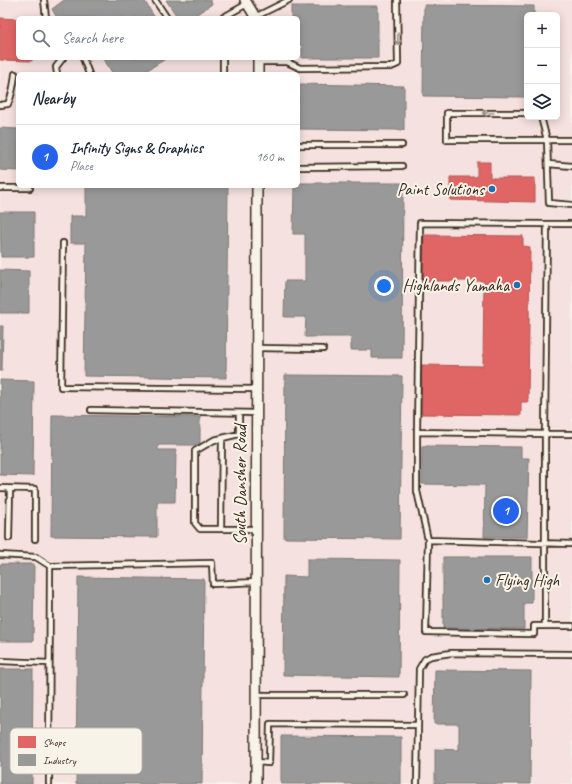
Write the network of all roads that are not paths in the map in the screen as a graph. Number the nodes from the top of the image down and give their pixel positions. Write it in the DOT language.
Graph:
graph roads {
  1 [pos="44,0"];
  2 [pos="155,0"];
  3 [pos="289,0"];
  4 [pos="397,0"];
  5 [pos="246,2"];
  6 [pos="46,16"];
  7 [pos="166,16"];
  8 [pos="225,16"];
  9 [pos="254,16"];
  10 [pos="257,16"];
  11 [pos="61,60"];
  12 [pos="84,60"];
  13 [pos="223,60"];
  14 [pos="258,60"];
  15 [pos="57,72"];
  16 [pos="89,72"];
  17 [pos="223,72"];
  18 [pos="258,72"];
  19 [pos="15,74"];
  20 [pos="0,105"];
  21 [pos="524,113"];
  22 [pos="542,120"];
  23 [pos="547,140"];
  24 [pos="572,140"];
  25 [pos="300,145"];
  26 [pos="402,145"];
  27 [pos="548,164"];
  28 [pos="402,166"];
  29 [pos="572,166"];
  30 [pos="300,167"];
  31 [pos="0,188"];
  32 [pos="30,188"];
  33 [pos="257,188"];
  34 [pos="572,205"];
  35 [pos="547,224"];
  36 [pos="572,224"];
  37 [pos="63,243"];
  38 [pos="257,348"];
  39 [pos="323,350"];
  40 [pos="257,389"];
  41 [pos="91,410"];
  42 [pos="239,413"];
  43 [pos="257,413"];
  44 [pos="417,432"];
  45 [pos="545,434"];
  46 [pos="572,434"];
  47 [pos="222,438"];
  48 [pos="0,488"];
  49 [pos="10,488"];
  50 [pos="221,529"];
  51 [pos="256,529"];
  52 [pos="9,538"];
  53 [pos="35,539"];
  54 [pos="428,540"];
  55 [pos="545,543"];
  56 [pos="572,544"];
  57 [pos="0,555"];
  58 [pos="50,566"];
  59 [pos="256,582"];
  60 [pos="545,626"];
  61 [pos="572,626"];
  62 [pos="572,654"];
  63 [pos="0,661"];
  64 [pos="49,663"];
  65 [pos="256,695"];
  66 [pos="404,695"];
  67 [pos="418,725"];
  68 [pos="49,728"];
  69 [pos="256,762"];
  70 [pos="256,784"];
  71 [pos="417,784"];
  1 -- 6 [label="lane"];
  2 -- 7 [label="lane"];
  3 -- 10 [label="lane"];
  4 -- 14 [label="lane, one-way"];
  5 -- 8 [label="lane"];
  5 -- 9 [label="street"];
  11 -- 15 [label="lane"];
  12 -- 16 [label="lane"];
  13 -- 17 [label="lane"];
  14 -- 18 [label="street"];
  19 -- 20 [label="lane"];
  21 -- 23 [label="lane, one-way"];
  22 -- 23 [label="lane"];
  23 -- 24 [label="lane"];
  23 -- 27 [label="lane"];
  25 -- 26 [label="lane"];
  27 -- 29 [label="lane"];
  27 -- 34 [label="lane"];
  28 -- 30 [label="lane"];
  31 -- 32 [label="lane"];
  33 -- 38 [label="street, South Dansher Road"];
  35 -- 36 [label="lane"];
  35 -- 44 [label="lane"];
  35 -- 45 [label="lane"];
  37 -- 40 [label="lane"];
  38 -- 39 [label="lane"];
  38 -- 40 [label="street, South Dansher Road"];
  40 -- 43 [label="street, South Dansher Road"];
  41 -- 42 [label="lane"];
  42 -- 43 [label="lane"];
  42 -- 47 [label="lane"];
  43 -- 51 [label="street, South Dansher Road"];
  44 -- 45 [label="lane"];
  44 -- 54 [label="lane"];
  45 -- 46 [label="lane"];
  45 -- 55 [label="lane"];
  47 -- 50 [label="lane"];
  47 -- 50 [label="lane"];
  48 -- 49 [label="lane"];
  49 -- 52 [label="lane"];
  49 -- 53 [label="lane"];
  50 -- 51 [label="lane"];
  51 -- 59 [label="street, South Dansher Road"];
  54 -- 55 [label="lane"];
  54 -- 60 [label="lane"];
  55 -- 56 [label="lane"];
  55 -- 60 [label="lane"];
  57 -- 58 [label="lane"];
  58 -- 59 [label="lane"];
  58 -- 64 [label="lane"];
  59 -- 65 [label="street, South Dansher Road"];
  60 -- 61 [label="lane"];
  62 -- 67 [label="lane"];
  63 -- 64 [label="lane"];
  64 -- 68 [label="lane"];
  65 -- 66 [label="lane"];
  65 -- 69 [label="street, South Dansher Road"];
  67 -- 69 [label="lane"];
  67 -- 71 [label="lane"];
  69 -- 70 [label="street, South Dansher Road"];
}
